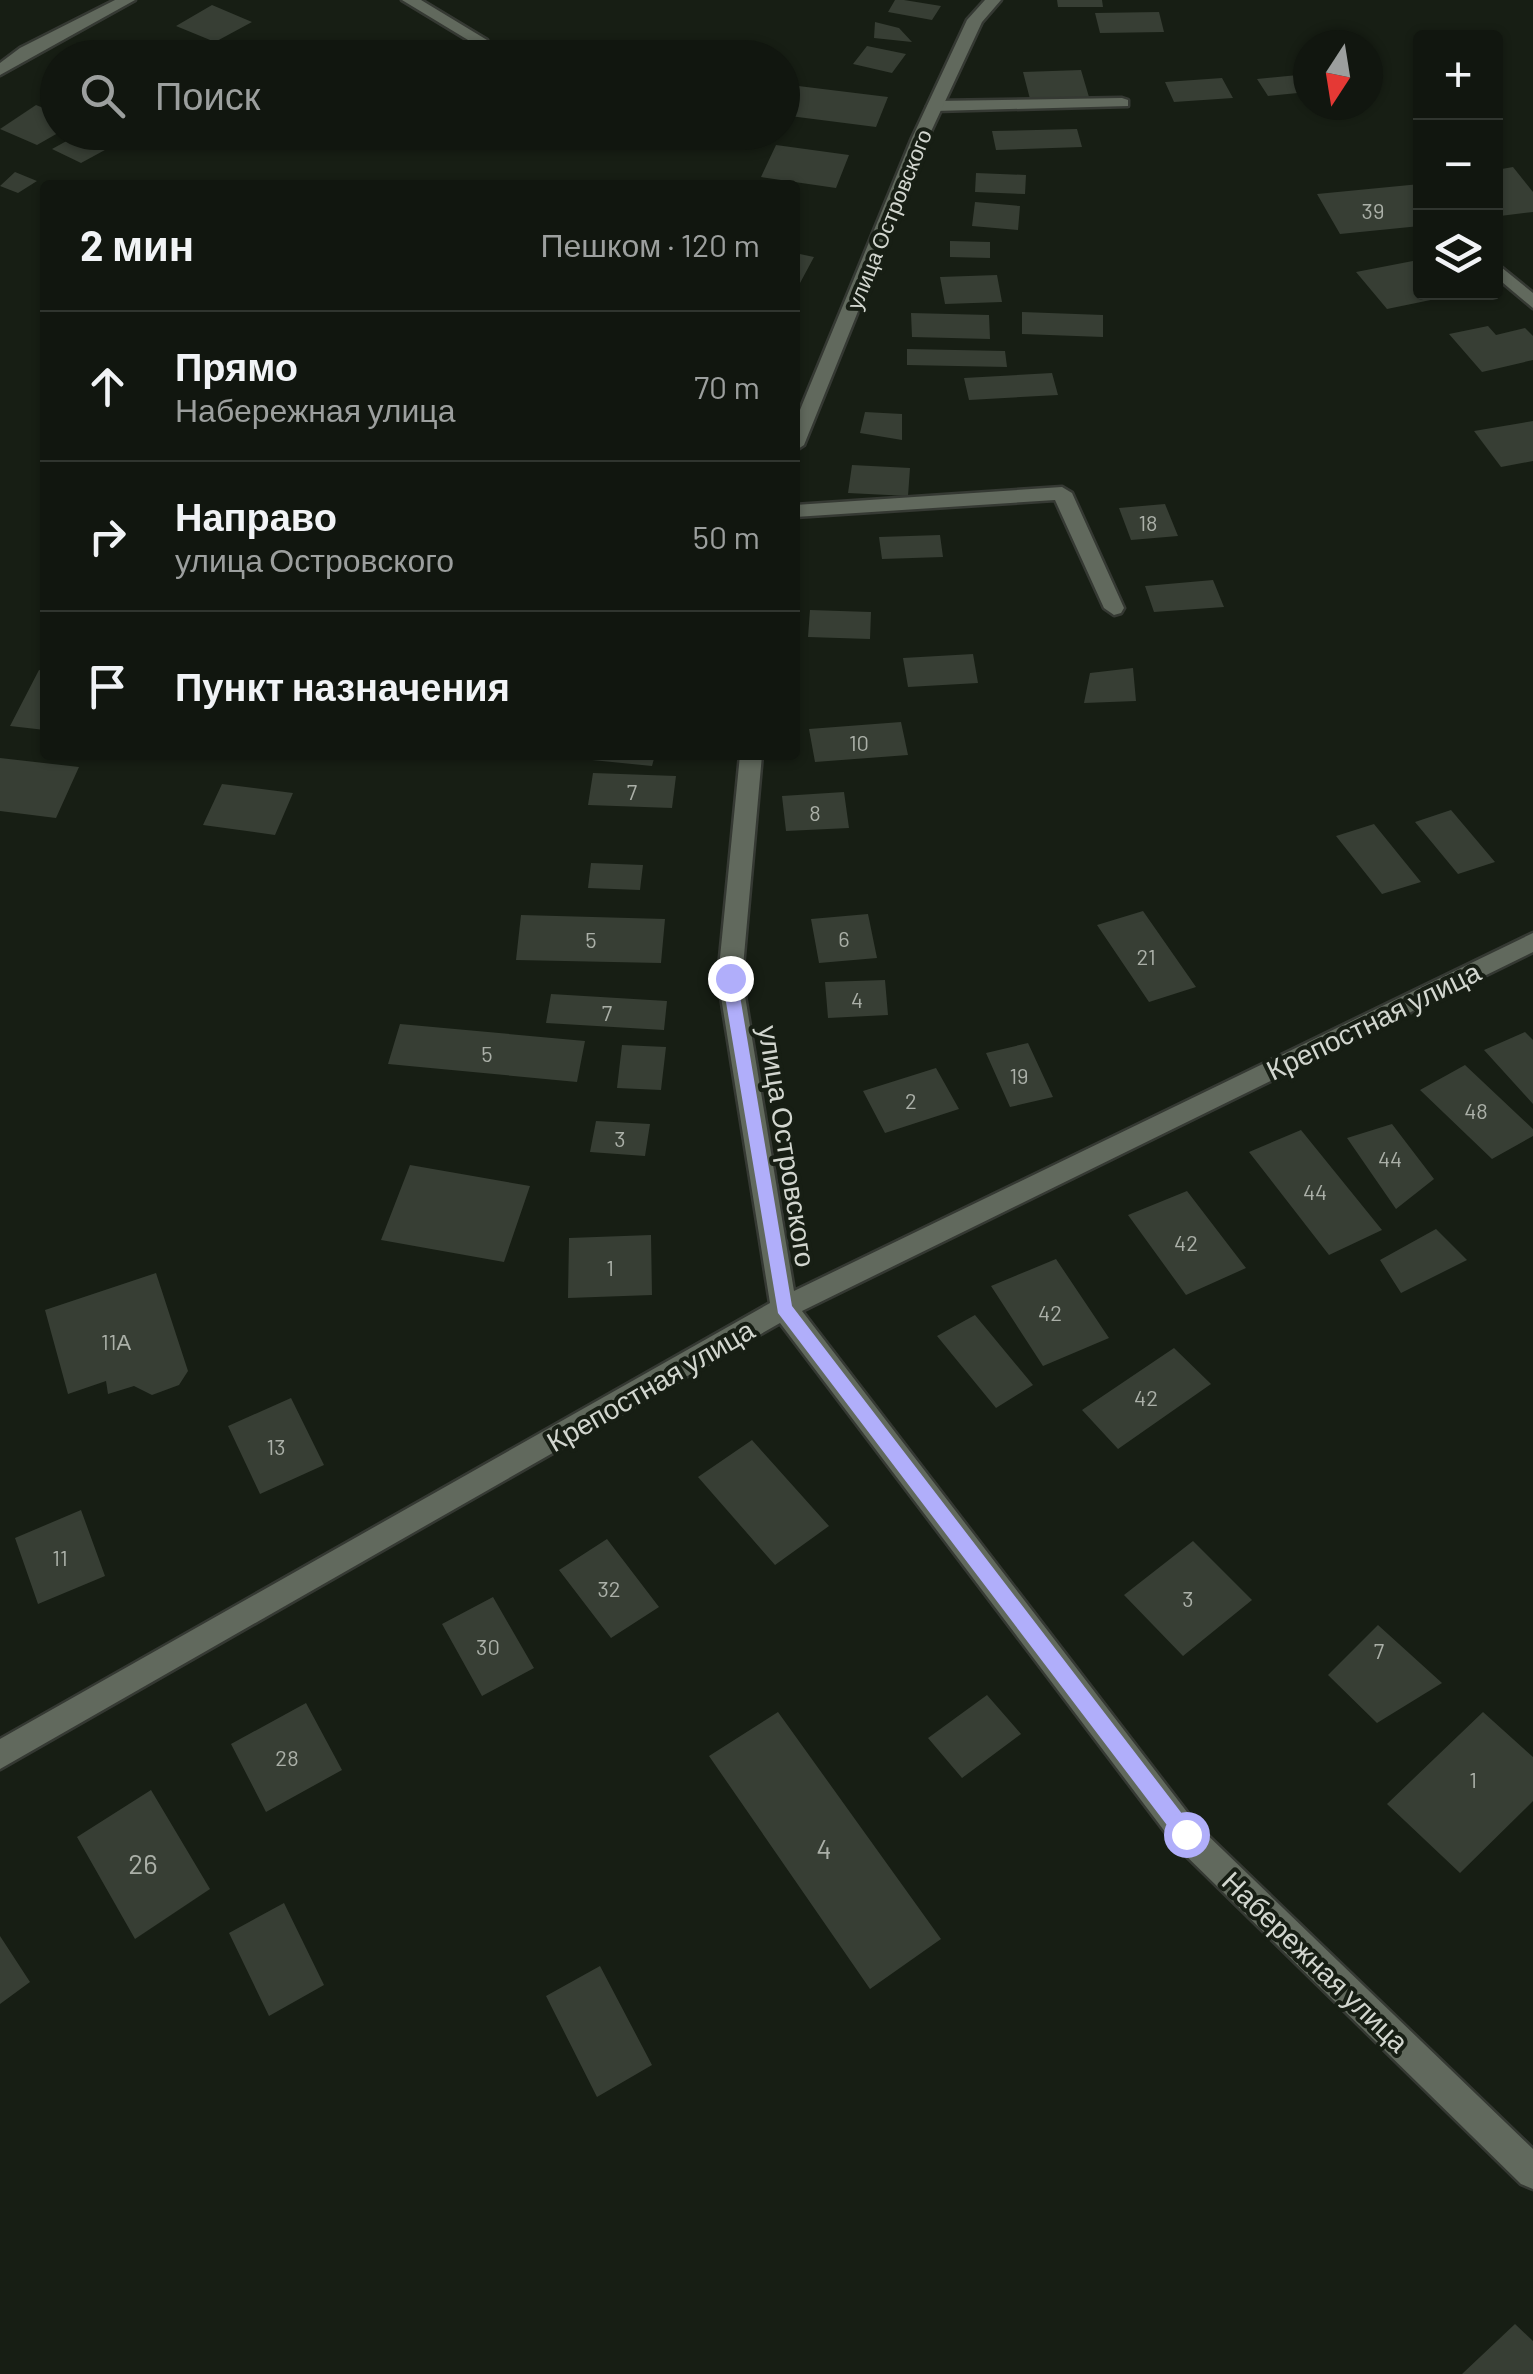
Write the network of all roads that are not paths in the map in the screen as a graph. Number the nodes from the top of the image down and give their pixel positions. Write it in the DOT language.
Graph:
graph roads {
  1 [pos="127,0"];
  2 [pos="410,0"];
  3 [pos="993,0"];
  4 [pos="479,40"];
  5 [pos="0,70"];
  6 [pos="1122,103"];
  7 [pos="935,106"];
  8 [pos="1503,275"];
  9 [pos="1533,303"];
  10 [pos="800,433"];
  11 [pos="800,511"];
  12 [pos="1114,608"];
  13 [pos="750,760"];
  14 [pos="1533,942"];
  15 [pos="784,1308"];
  16 [pos="0,1755"];
  17 [pos="1533,2172"];
  1 -- 5 [label="street"];
  2 -- 4 [label="street"];
  3 -- 7 [label="street, улица Островского"];
  6 -- 7 [label="street"];
  7 -- 10 [label="street, улица Островского"];
  8 -- 9 [label="street"];
  11 -- 12 [label="street"];
  13 -- 15 [label="street, улица Островского"];
  14 -- 15 [label="street, Крепостная улица"];
  15 -- 16 [label="street, Крепостная улица"];
  15 -- 17 [label="street, Набережная улица"];
}
